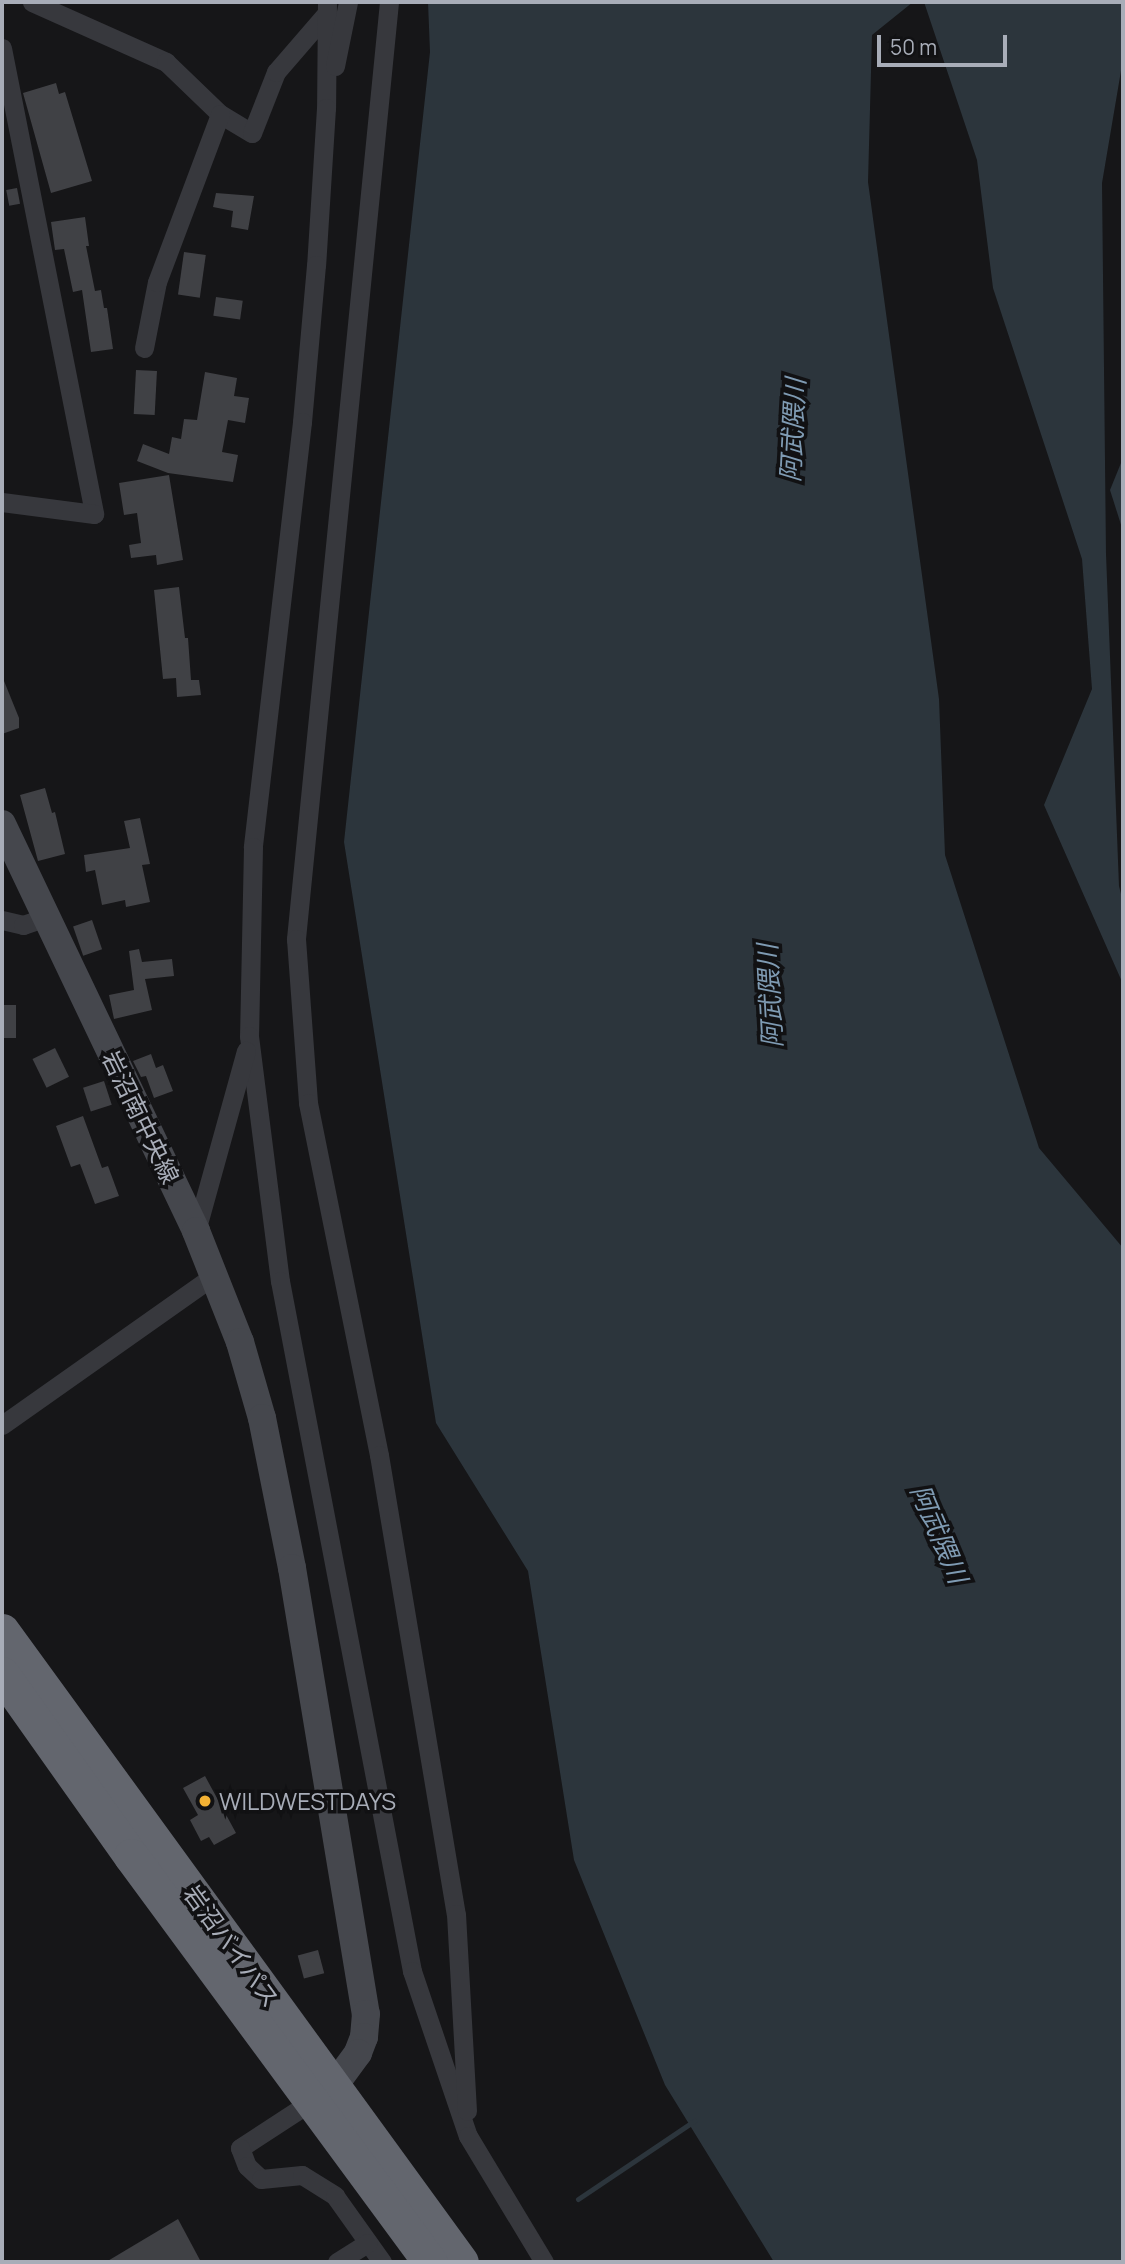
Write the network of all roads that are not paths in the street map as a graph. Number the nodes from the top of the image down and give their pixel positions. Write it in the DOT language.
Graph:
graph roads {
  1 [pos="32,2"];
  2 [pos="348,2"];
  3 [pos="389,2"];
  4 [pos="327,7"];
  5 [pos="2,48"];
  6 [pos="327,108"];
  7 [pos="220,114"];
  8 [pos="144,348"];
  9 [pos="2,502"];
  10 [pos="2,824"];
  11 [pos="46,917"];
  12 [pos="2,920"];
  13 [pos="249,1036"];
  14 [pos="196,1231"];
  15 [pos="215,1275"];
  16 [pos="2,1425"];
  17 [pos="2,1631"];
  18 [pos="2,1674"];
  19 [pos="323,2094"];
  20 [pos="468,2136"];
  21 [pos="368,2243"];
  22 [pos="337,2262"];
  23 [pos="382,2262"];
  24 [pos="430,2262"];
  25 [pos="461,2262"];
  26 [pos="544,2262"];
  1 -- 7 [label="street"];
  2 -- 6 [label="street"];
  3 -- 20 [label="street"];
  4 -- 6 [label="street"];
  4 -- 7 [label="street"];
  5 -- 9 [label="street"];
  6 -- 13 [label="street"];
  7 -- 8 [label="street"];
  10 -- 11 [label="street, 岩沼南中央線"];
  11 -- 12 [label="street"];
  11 -- 14 [label="street, 岩沼南中央線"];
  13 -- 14 [label="street"];
  13 -- 20 [label="street"];
  14 -- 15 [label="street, 岩沼南中央線"];
  15 -- 16 [label="street"];
  15 -- 19 [label="street, 岩沼南中央線"];
  17 -- 19 [label="highway, 岩沼バイパス"];
  18 -- 19 [label="highway, 岩沼バイパス"];
  19 -- 21 [label="street"];
  19 -- 24 [label="highway, 岩沼バイパス"];
  19 -- 25 [label="highway, 岩沼バイパス"];
  20 -- 26 [label="street"];
  21 -- 22 [label="street"];
  21 -- 23 [label="street"];
}
